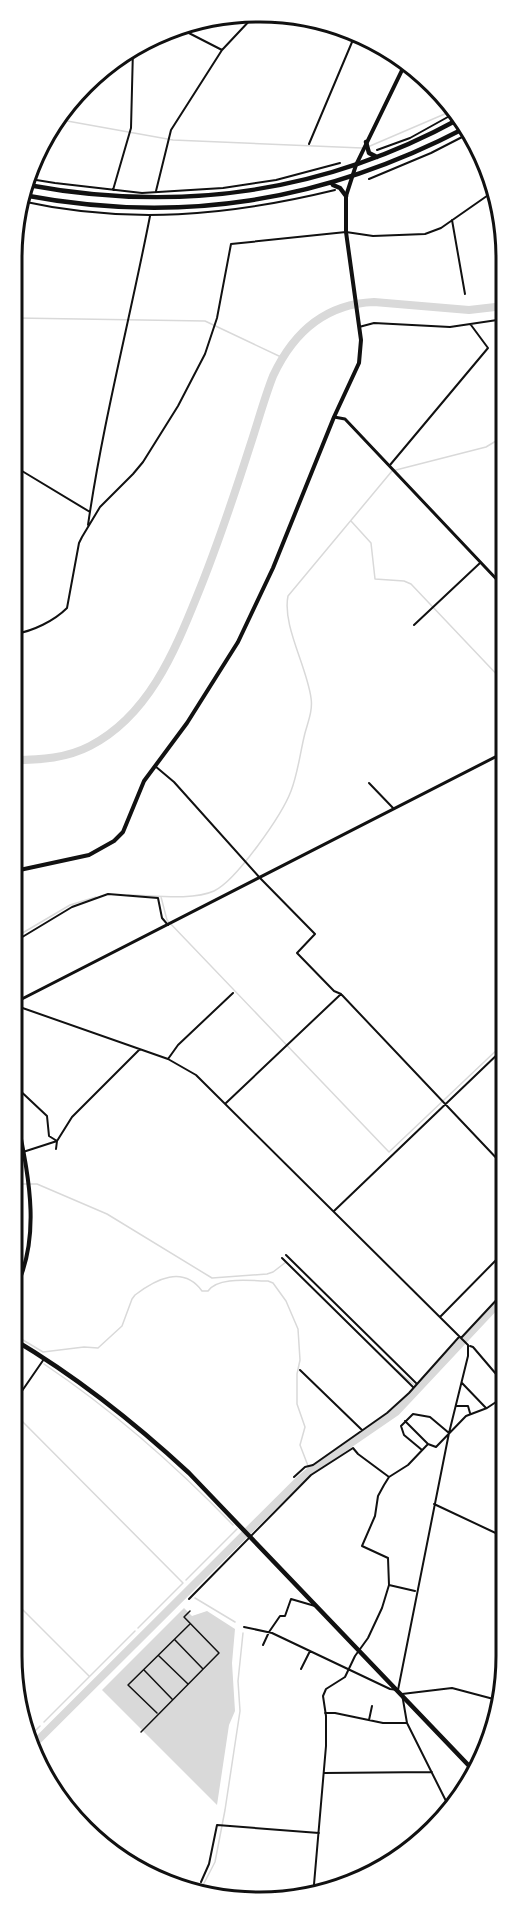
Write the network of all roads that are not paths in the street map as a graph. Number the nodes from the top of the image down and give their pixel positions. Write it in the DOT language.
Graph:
graph roads {
  1 [pos="248,23"];
  2 [pos="189,33"];
  3 [pos="352,42"];
  4 [pos="222,50"];
  5 [pos="133,59"];
  6 [pos="402,70"];
  7 [pos="448,117"];
  8 [pos="452,122"];
  9 [pos="458,132"];
  10 [pos="462,137"];
  11 [pos="366,142"];
  12 [pos="309,144"];
  13 [pos="402,144"];
  14 [pos="378,150"];
  15 [pos="416,156"];
  16 [pos="378,157"];
  17 [pos="340,163"];
  18 [pos="356,165"];
  19 [pos="350,178"];
  20 [pos="369,179"];
  21 [pos="36,180"];
  22 [pos="285,181"];
  23 [pos="329,184"];
  24 [pos="34,186"];
  25 [pos="113,190"];
  26 [pos="335,190"];
  27 [pos="156,191"];
  28 [pos="313,192"];
  29 [pos="134,195"];
  30 [pos="31,196"];
  31 [pos="346,196"];
  32 [pos="487,196"];
  33 [pos="30,203"];
  34 [pos="180,212"];
  35 [pos="150,216"];
  36 [pos="452,220"];
  37 [pos="346,232"];
  38 [pos="465,294"];
  39 [pos="496,320"];
  40 [pos="471,325"];
  41 [pos="359,327"];
  42 [pos="334,417"];
  43 [pos="390,465"];
  44 [pos="22,471"];
  45 [pos="90,512"];
  46 [pos="88,527"];
  47 [pos="481,562"];
  48 [pos="496,578"];
  49 [pos="414,625"];
  50 [pos="22,633"];
  51 [pos="22,646"];
  52 [pos="496,757"];
  53 [pos="155,766"];
  54 [pos="369,783"];
  55 [pos="394,809"];
  56 [pos="22,869"];
  57 [pos="260,878"];
  58 [pos="168,925"];
  59 [pos="22,937"];
  60 [pos="233,993"];
  61 [pos="341,994"];
  62 [pos="22,1000"];
  63 [pos="22,1007"];
  64 [pos="140,1049"];
  65 [pos="496,1056"];
  66 [pos="168,1059"];
  67 [pos="22,1093"];
  68 [pos="225,1104"];
  69 [pos="446,1104"];
  70 [pos="57,1141"];
  71 [pos="22,1147"];
  72 [pos="56,1149"];
  73 [pos="23,1152"];
  74 [pos="496,1158"];
  75 [pos="334,1211"];
  76 [pos="286,1255"];
  77 [pos="282,1258"];
  78 [pos="496,1260"];
  79 [pos="22,1272"];
  80 [pos="496,1300"];
  81 [pos="440,1317"];
  82 [pos="460,1337"];
  83 [pos="22,1345"];
  84 [pos="468,1345"];
  85 [pos="44,1358"];
  86 [pos="300,1370"];
  87 [pos="496,1374"];
  88 [pos="462,1383"];
  89 [pos="417,1384"];
  90 [pos="414,1388"];
  91 [pos="22,1391"];
  92 [pos="496,1402"];
  93 [pos="456,1406"];
  94 [pos="486,1408"];
  95 [pos="470,1413"];
  96 [pos="405,1421"];
  97 [pos="362,1430"];
  98 [pos="449,1433"];
  99 [pos="428,1444"];
  100 [pos="422,1450"];
  101 [pos="313,1465"];
  102 [pos="316,1471"];
  103 [pos="294,1477"];
  104 [pos="390,1478"];
  105 [pos="434,1504"];
  106 [pos="496,1533"];
  107 [pos="250,1536"];
  108 [pos="389,1585"];
  109 [pos="417,1592"];
  110 [pos="189,1599"];
  111 [pos="318,1607"];
  112 [pos="269,1622"];
  113 [pos="275,1625"];
  114 [pos="244,1627"];
  115 [pos="269,1632"];
  116 [pos="263,1645"];
  117 [pos="360,1650"];
  118 [pos="310,1651"];
  119 [pos="301,1668"];
  120 [pos="348,1669"];
  121 [pos="400,1692"];
  122 [pos="492,1698"];
  123 [pos="372,1706"];
  124 [pos="325,1713"];
  125 [pos="369,1720"];
  126 [pos="407,1723"];
  127 [pos="469,1765"];
  128 [pos="432,1772"];
  129 [pos="323,1773"];
  130 [pos="446,1801"];
  131 [pos="319,1833"];
  132 [pos="201,1882"];
  133 [pos="314,1886"];
  1 -- 4 [label="street"];
  2 -- 4 [label="street"];
  3 -- 12 [label="street"];
  4 -- 27 [label="street"];
  5 -- 25 [label="street"];
  6 -- 11 [label="main road"];
  7 -- 13 [label="street"];
  8 -- 13 [label="main road"];
  9 -- 15 [label="main road"];
  10 -- 15 [label="street"];
  11 -- 16 [label="main road"];
  11 -- 18 [label="main road"];
  13 -- 14 [label="street"];
  13 -- 16 [label="main road"];
  15 -- 19 [label="main road"];
  15 -- 20 [label="street"];
  16 -- 18 [label="main road"];
  17 -- 22 [label="street"];
  18 -- 19 [label="main road"];
  18 -- 22 [label="main road"];
  19 -- 23 [label="main road"];
  19 -- 31 [label="main road"];
  21 -- 25 [label="street"];
  22 -- 27 [label="street"];
  22 -- 29 [label="main road"];
  23 -- 28 [label="main road"];
  23 -- 31 [label="main road"];
  24 -- 29 [label="main road"];
  25 -- 29 [label="street"];
  26 -- 28 [label="street"];
  27 -- 29 [label="street"];
  28 -- 34 [label="main road"];
  30 -- 34 [label="main road"];
  31 -- 37 [label="main road"];
  32 -- 36 [label="street"];
  33 -- 35 [label="street"];
  34 -- 35 [label="street"];
  35 -- 45 [label="street"];
  36 -- 37 [label="street"];
  36 -- 38 [label="street"];
  37 -- 41 [label="main road"];
  37 -- 46 [label="street"];
  39 -- 40 [label="street"];
  40 -- 41 [label="street"];
  40 -- 43 [label="street"];
  41 -- 42 [label="main road"];
  42 -- 43 [label="street"];
  42 -- 53 [label="main road"];
  43 -- 47 [label="street"];
  44 -- 45 [label="street"];
  45 -- 46 [label="street"];
  46 -- 50 [label="street"];
  47 -- 48 [label="street"];
  47 -- 49 [label="street"];
  50 -- 51 [label="street"];
  52 -- 55 [label="street"];
  53 -- 56 [label="main road"];
  53 -- 57 [label="street"];
  54 -- 55 [label="street"];
  55 -- 57 [label="street"];
  57 -- 58 [label="street"];
  57 -- 61 [label="street"];
  58 -- 59 [label="street"];
  58 -- 62 [label="street"];
  60 -- 66 [label="street"];
  61 -- 68 [label="street"];
  61 -- 69 [label="street"];
  63 -- 64 [label="street"];
  64 -- 66 [label="street"];
  64 -- 70 [label="street"];
  65 -- 69 [label="street"];
  66 -- 68 [label="street"];
  67 -- 70 [label="street"];
  68 -- 75 [label="street"];
  69 -- 74 [label="street"];
  69 -- 75 [label="street"];
  70 -- 72 [label="street"];
  70 -- 73 [label="street"];
  71 -- 73 [label="main road"];
  73 -- 79 [label="main road"];
  75 -- 81 [label="street"];
  76 -- 89 [label="street"];
  77 -- 90 [label="street"];
  78 -- 81 [label="street"];
  80 -- 82 [label="street"];
  81 -- 82 [label="street"];
  82 -- 84 [label="street"];
  82 -- 89 [label="street"];
  83 -- 85 [label="main road"];
  84 -- 87 [label="street"];
  84 -- 88 [label="street"];
  85 -- 91 [label="street"];
  85 -- 107 [label="main road"];
  86 -- 97 [label="street"];
  88 -- 93 [label="street"];
  88 -- 94 [label="street"];
  89 -- 90 [label="street"];
  90 -- 97 [label="street"];
  92 -- 94 [label="street"];
  93 -- 95 [label="street"];
  93 -- 98 [label="street"];
  94 -- 95 [label="street"];
  95 -- 98 [label="street"];
  96 -- 98 [label="street"];
  96 -- 99 [label="street"];
  96 -- 100 [label="street"];
  97 -- 101 [label="street"];
  98 -- 99 [label="street"];
  98 -- 105 [label="street"];
  99 -- 100 [label="street"];
  100 -- 104 [label="street"];
  101 -- 102 [label="street"];
  101 -- 103 [label="street"];
  102 -- 104 [label="street"];
  102 -- 107 [label="street"];
  104 -- 108 [label="street"];
  105 -- 106 [label="street"];
  105 -- 109 [label="street"];
  107 -- 110 [label="street"];
  107 -- 111 [label="main road"];
  108 -- 109 [label="street"];
  108 -- 117 [label="street"];
  109 -- 121 [label="street"];
  111 -- 113 [label="street"];
  111 -- 117 [label="main road"];
  112 -- 113 [label="street"];
  113 -- 115 [label="street"];
  114 -- 115 [label="street"];
  115 -- 116 [label="street"];
  115 -- 118 [label="street"];
  117 -- 120 [label="street"];
  117 -- 121 [label="main road"];
  118 -- 119 [label="street"];
  118 -- 120 [label="street"];
  120 -- 121 [label="street"];
  120 -- 124 [label="street"];
  121 -- 122 [label="street"];
  121 -- 126 [label="street"];
  121 -- 127 [label="main road"];
  123 -- 125 [label="street"];
  124 -- 125 [label="street"];
  124 -- 129 [label="street"];
  125 -- 126 [label="street"];
  126 -- 128 [label="street"];
  128 -- 129 [label="street"];
  128 -- 130 [label="street"];
  129 -- 131 [label="street"];
  131 -- 132 [label="street"];
  131 -- 133 [label="street"];
}
